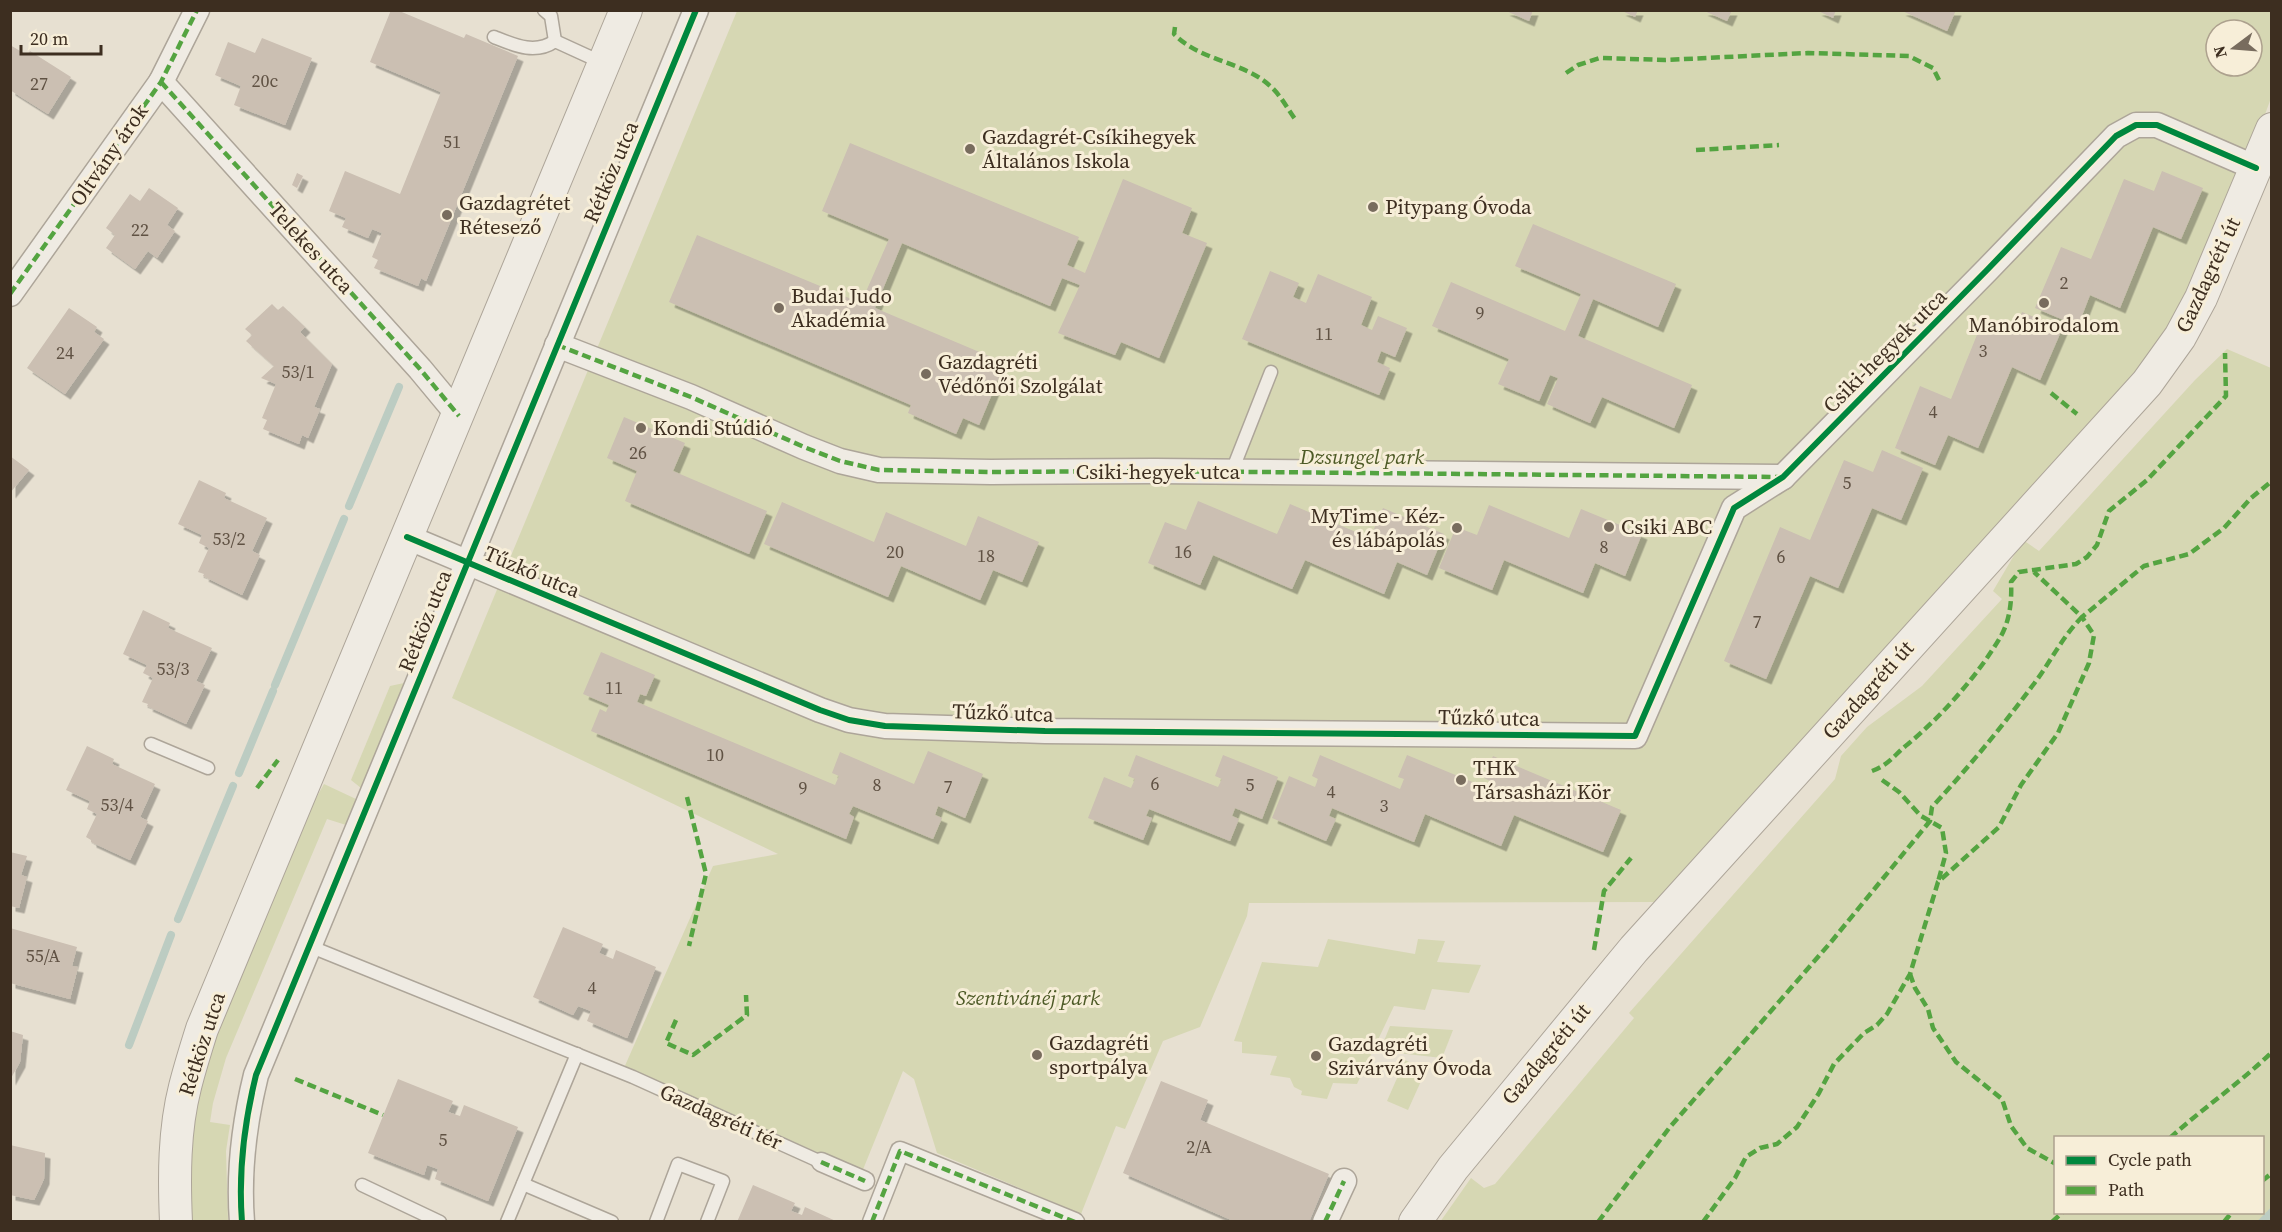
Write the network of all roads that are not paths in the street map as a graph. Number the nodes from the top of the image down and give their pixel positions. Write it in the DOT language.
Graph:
graph roads {
  1 [pos="197,10"];
  2 [pos="544,10"];
  3 [pos="626,10"];
  4 [pos="696,10"];
  5 [pos="494,37"];
  6 [pos="555,41"];
  7 [pos="604,63"];
  8 [pos="161,81"];
  9 [pos="2271,129"];
  10 [pos="2256,168"];
  11 [pos="10,294"];
  12 [pos="557,345"];
  13 [pos="1271,372"];
  14 [pos="459,416"];
  15 [pos="1232,471"];
  16 [pos="1783,477"];
  17 [pos="407,537"];
  18 [pos="467,563"];
  19 [pos="1635,736"];
  20 [pos="151,744"];
  21 [pos="208,768"];
  22 [pos="309,946"];
  23 [pos="577,1054"];
  24 [pos="821,1162"];
  25 [pos="865,1181"];
  26 [pos="1344,1181"];
  27 [pos="523,1184"];
  28 [pos="362,1185"];
  29 [pos="176,1221"];
  30 [pos="242,1221"];
  31 [pos="440,1221"];
  32 [pos="507,1221"];
  33 [pos="612,1221"];
  34 [pos="656,1221"];
  35 [pos="707,1221"];
  36 [pos="873,1221"];
  37 [pos="1075,1221"];
  38 [pos="1325,1221"];
  39 [pos="1415,1221"];
  1 -- 8 [label="street, Oltvány árok"];
  2 -- 6 [label="lane"];
  3 -- 7 [label="street, Rétköz utca"];
  4 -- 12 [label="street, Rétköz utca"];
  5 -- 6 [label="lane"];
  6 -- 7 [label="lane"];
  7 -- 14 [label="street, Rétköz utca"];
  8 -- 11 [label="street, Oltvány árok"];
  8 -- 14 [label="street, Telekes utca"];
  9 -- 10 [label="street, Gazdagréti út"];
  10 -- 16 [label="street, Csiki-hegyek utca"];
  10 -- 39 [label="street, Gazdagréti út"];
  12 -- 15 [label="street, Csiki-hegyek utca"];
  12 -- 18 [label="street, Rétköz utca"];
  13 -- 15 [label="lane"];
  14 -- 17 [label="street, Rétköz utca"];
  15 -- 16 [label="street, Csiki-hegyek utca"];
  16 -- 19 [label="street, Csiki-hegyek utca"];
  17 -- 18 [label="street, Tűzkő utca"];
  17 -- 29 [label="street, Rétköz utca"];
  18 -- 19 [label="street, Tűzkő utca"];
  18 -- 22 [label="street, Rétköz utca"];
  20 -- 21 [label="lane"];
  22 -- 23 [label="lane, Gazdagréti tér"];
  22 -- 30 [label="street, Rétköz utca"];
  23 -- 24 [label="lane, Gazdagréti tér"];
  23 -- 27 [label="lane"];
  24 -- 25 [label="street, Gazdagréti tér"];
  26 -- 38 [label="street"];
  27 -- 32 [label="lane"];
  27 -- 33 [label="lane"];
  28 -- 31 [label="lane"];
  34 -- 35 [label="lane"];
  36 -- 37 [label="street"];
}
